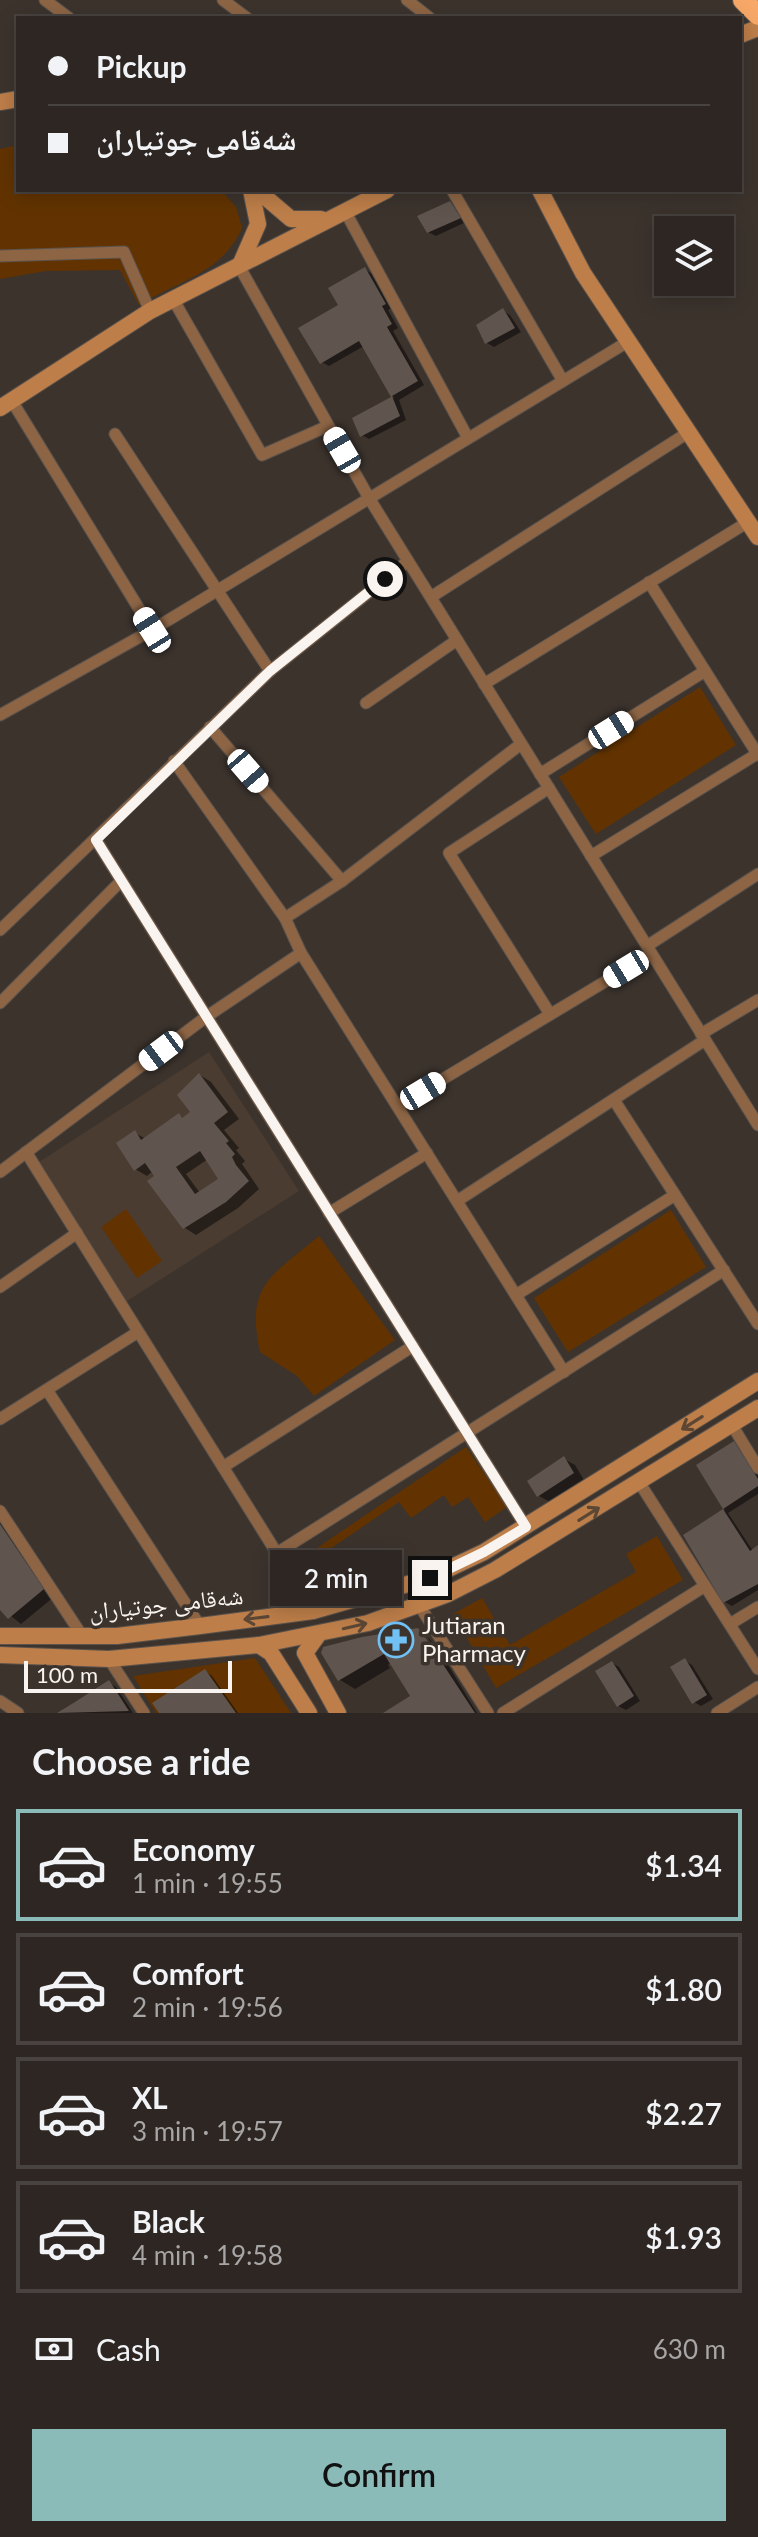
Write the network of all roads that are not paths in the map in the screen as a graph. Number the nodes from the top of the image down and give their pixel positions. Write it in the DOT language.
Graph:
graph roads {
  1 [pos="45,0"];
  2 [pos="223,0"];
  3 [pos="407,0"];
  4 [pos="743,0"];
  5 [pos="758,15"];
  6 [pos="66,16"];
  7 [pos="244,16"];
  8 [pos="427,16"];
  9 [pos="254,192"];
  10 [pos="256,192"];
  11 [pos="383,192"];
  12 [pos="453,192"];
  13 [pos="541,192"];
  14 [pos="547,192"];
  15 [pos="278,212"];
  16 [pos="342,213"];
  17 [pos="258,214"];
  18 [pos="550,214"];
  19 [pos="284,242"];
  20 [pos="0,256"];
  21 [pos="239,266"];
  22 [pos="173,299"];
  23 [pos="150,311"];
  24 [pos="629,341"];
  25 [pos="563,381"];
  26 [pos="6,404"];
  27 [pos="328,426"];
  28 [pos="689,432"];
  29 [pos="115,434"];
  30 [pos="468,438"];
  31 [pos="369,498"];
  32 [pos="748,522"];
  33 [pos="758,537"];
  34 [pos="408,561"];
  35 [pos="649,582"];
  36 [pos="215,590"];
  37 [pos="431,597"];
  38 [pos="152,630"];
  39 [pos="457,640"];
  40 [pos="270,671"];
  41 [pos="705,671"];
  42 [pos="484,684"];
  43 [pos="366,703"];
  44 [pos="1,712"];
  45 [pos="210,727"];
  46 [pos="521,744"];
  47 [pos="758,754"];
  48 [pos="174,761"];
  49 [pos="540,774"];
  50 [pos="549,788"];
  51 [pos="96,840"];
  52 [pos="591,856"];
  53 [pos="758,874"];
  54 [pos="121,881"];
  55 [pos="342,881"];
  56 [pos="285,918"];
  57 [pos="0,930"];
  58 [pos="649,950"];
  59 [pos="301,953"];
  60 [pos="758,1000"];
  61 [pos="0,1003"];
  62 [pos="550,1014"];
  63 [pos="206,1017"];
  64 [pos="703,1037"];
  65 [pos="614,1100"];
  66 [pos="398,1106"];
  67 [pos="758,1125"];
  68 [pos="26,1152"];
  69 [pos="427,1153"];
  70 [pos="0,1172"];
  71 [pos="675,1195"];
  72 [pos="457,1201"];
  73 [pos="329,1213"];
  74 [pos="77,1233"];
  75 [pos="724,1270"];
  76 [pos="0,1287"];
  77 [pos="516,1295"];
  78 [pos="758,1324"];
  79 [pos="138,1332"];
  80 [pos="413,1346"];
  81 [pos="564,1372"];
  82 [pos="758,1381"];
  83 [pos="47,1390"];
  84 [pos="758,1408"];
  85 [pos="0,1419"];
  86 [pos="732,1425"];
  87 [pos="467,1433"];
  88 [pos="223,1467"];
  89 [pos="758,1468"];
  90 [pos="639,1482"];
  91 [pos="0,1511"];
  92 [pos="526,1527"];
  93 [pos="484,1552"];
  94 [pos="277,1553"];
  95 [pos="495,1570"];
  96 [pos="705,1586"];
  97 [pos="419,1605"];
  98 [pos="758,1607"];
  99 [pos="313,1611"];
  100 [pos="730,1624"];
  101 [pos="200,1626"];
  102 [pos="318,1635"];
  103 [pos="0,1636"];
  104 [pos="83,1637"];
  105 [pos="259,1645"];
  106 [pos="0,1655"];
  107 [pos="109,1659"];
  108 [pos="758,1669"];
  109 [pos="313,1672"];
  110 [pos="292,1686"];
  111 [pos="758,1687"];
  112 [pos="0,1701"];
  113 [pos="18,1713"];
  114 [pos="144,1713"];
  115 [pos="309,1713"];
  116 [pos="338,1713"];
  117 [pos="488,1713"];
  118 [pos="503,1713"];
  119 [pos="717,1713"];
  1 -- 6 [label="street"];
  2 -- 7 [label="street"];
  3 -- 8 [label="street"];
  4 -- 5 [label="highway"];
  9 -- 17 [label="main road"];
  10 -- 15 [label="main road"];
  11 -- 16 [label="main road"];
  12 -- 25 [label="street"];
  13 -- 18 [label="main road"];
  14 -- 18 [label="main road"];
  15 -- 16 [label="main road"];
  15 -- 19 [label="main road"];
  16 -- 19 [label="main road"];
  16 -- 30 [label="street"];
  17 -- 19 [label="main road"];
  17 -- 21 [label="main road"];
  18 -- 24 [label="main road"];
  19 -- 21 [label="main road"];
  20 -- 23 [label="street"];
  21 -- 22 [label="main road"];
  21 -- 27 [label="street"];
  22 -- 23 [label="main road"];
  22 -- 27 [label="street"];
  23 -- 26 [label="main road"];
  24 -- 25 [label="street"];
  24 -- 28 [label="main road"];
  25 -- 30 [label="street"];
  26 -- 38 [label="street"];
  27 -- 31 [label="street"];
  28 -- 32 [label="main road"];
  28 -- 37 [label="street"];
  29 -- 36 [label="street"];
  30 -- 31 [label="street"];
  31 -- 34 [label="street"];
  31 -- 36 [label="street"];
  32 -- 33 [label="main road"];
  32 -- 35 [label="street"];
  34 -- 37 [label="street"];
  34 -- 40 [label="street"];
  35 -- 41 [label="street"];
  35 -- 42 [label="street"];
  36 -- 38 [label="street"];
  36 -- 40 [label="street"];
  37 -- 39 [label="street"];
  38 -- 44 [label="street"];
  39 -- 42 [label="street"];
  39 -- 43 [label="street"];
  40 -- 45 [label="street"];
  41 -- 47 [label="street"];
  41 -- 49 [label="street"];
  42 -- 46 [label="street"];
  45 -- 48 [label="street"];
  45 -- 55 [label="street"];
  46 -- 49 [label="street"];
  46 -- 55 [label="street"];
  47 -- 52 [label="street"];
  48 -- 51 [label="street"];
  48 -- 56 [label="street"];
  49 -- 50 [label="street"];
  50 -- 52 [label="street"];
  50 -- 62 [label="street"];
  51 -- 54 [label="street"];
  51 -- 57 [label="street"];
  52 -- 58 [label="street"];
  53 -- 58 [label="street"];
  54 -- 61 [label="street"];
  54 -- 63 [label="street"];
  55 -- 56 [label="street"];
  56 -- 59 [label="street"];
  58 -- 62 [label="street"];
  58 -- 64 [label="street"];
  59 -- 63 [label="street"];
  59 -- 66 [label="street"];
  60 -- 64 [label="street"];
  62 -- 66 [label="street"];
  63 -- 68 [label="street"];
  63 -- 73 [label="street"];
  64 -- 65 [label="street"];
  64 -- 67 [label="street"];
  65 -- 71 [label="street"];
  65 -- 72 [label="street"];
  66 -- 69 [label="street"];
  68 -- 70 [label="street"];
  68 -- 74 [label="street"];
  69 -- 72 [label="street"];
  69 -- 73 [label="street"];
  71 -- 75 [label="street"];
  71 -- 77 [label="street"];
  72 -- 77 [label="street"];
  73 -- 80 [label="street"];
  74 -- 76 [label="street"];
  74 -- 79 [label="street"];
  75 -- 78 [label="street"];
  75 -- 81 [label="street"];
  77 -- 81 [label="street"];
  79 -- 83 [label="street"];
  79 -- 88 [label="street"];
  80 -- 87 [label="street"];
  80 -- 88 [label="street"];
  81 -- 87 [label="street"];
  82 -- 92 [label="main road, شەقامی جوتیاران, one-way"];
  83 -- 85 [label="street"];
  83 -- 101 [label="street"];
  84 -- 86 [label="main road, شەقامی جوتیاران"];
  86 -- 89 [label="street"];
  86 -- 90 [label="main road, شەقامی جوتیاران"];
  87 -- 92 [label="street"];
  87 -- 94 [label="street"];
  88 -- 94 [label="street"];
  95 -- 90 [label="main road, شەقامی جوتیاران, one-way"];
  90 -- 96 [label="street"];
  91 -- 104 [label="street"];
  92 -- 93 [label="main road, شەقامی جوتیاران"];
  93 -- 95 [label="main road"];
  93 -- 99 [label="main road, شەقامی جوتیاران"];
  94 -- 99 [label="street"];
  95 -- 97 [label="main road, شەقامی جوتیاران"];
  96 -- 100 [label="street"];
  96 -- 118 [label="street"];
  102 -- 97 [label="main road, شەقامی جوتیاران, one-way"];
  97 -- 117 [label="street"];
  98 -- 100 [label="street"];
  99 -- 101 [label="main road, شەقامی جوتیاران, one-way"];
  100 -- 108 [label="street"];
  101 -- 104 [label="main road, شەقامی جوتیاران"];
  102 -- 105 [label="main road, شەقامی جوتیاران"];
  102 -- 109 [label="main road"];
  103 -- 104 [label="main road, شەقامی جوتیاران"];
  105 -- 107 [label="main road, شەقامی جوتیاران"];
  105 -- 110 [label="main road"];
  106 -- 107 [label="main road, شەقامی جوتیاران"];
  107 -- 114 [label="street"];
  109 -- 110 [label="main road"];
  109 -- 116 [label="main road"];
  110 -- 115 [label="main road"];
  111 -- 119 [label="street"];
  112 -- 113 [label="street"];
}
